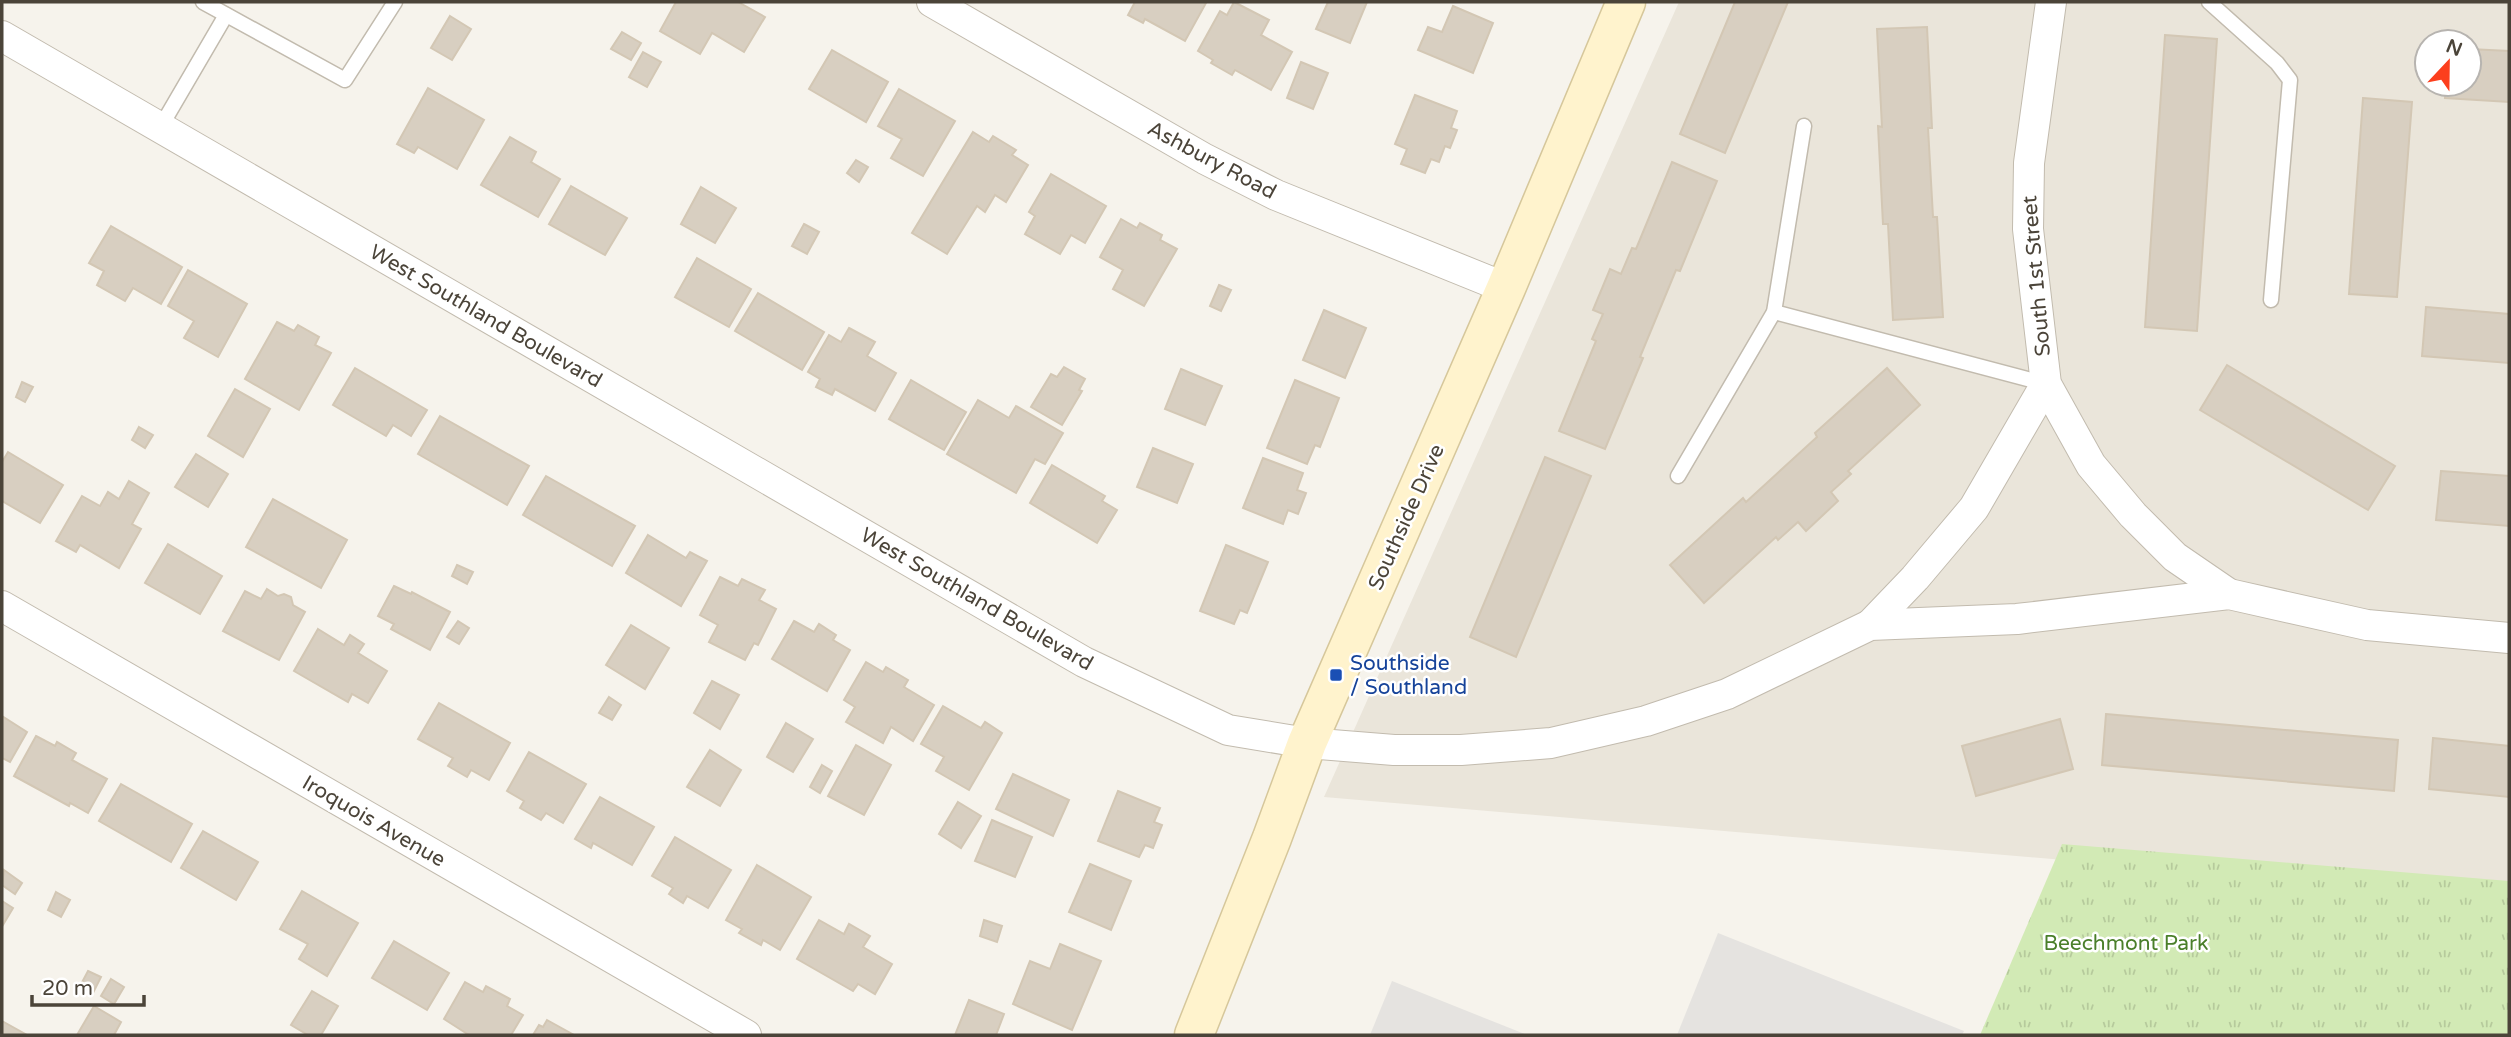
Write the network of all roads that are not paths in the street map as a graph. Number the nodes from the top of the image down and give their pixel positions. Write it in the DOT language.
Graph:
graph roads {
  1 [pos="203,2"];
  2 [pos="932,2"];
  3 [pos="1626,2"];
  4 [pos="2051,2"];
  5 [pos="2209,2"];
  6 [pos="391,3"];
  7 [pos="226,15"];
  8 [pos="2,36"];
  9 [pos="1804,126"];
  10 [pos="160,128"];
  11 [pos="1506,288"];
  12 [pos="2271,300"];
  13 [pos="1774,312"];
  14 [pos="2046,384"];
  15 [pos="1678,476"];
  16 [pos="2229,594"];
  17 [pos="2,606"];
  18 [pos="1870,625"];
  19 [pos="2509,638"];
  20 [pos="1307,743"];
  21 [pos="746,1035"];
  22 [pos="1194,1035"];
  1 -- 7 [label="lane"];
  2 -- 11 [label="street, Ashbury Road"];
  3 -- 11 [label="main road, Southside Drive"];
  4 -- 14 [label="street, South 1st Street"];
  5 -- 12 [label="lane"];
  6 -- 7 [label="lane"];
  7 -- 10 [label="lane"];
  8 -- 10 [label="street, West Southland Boulevard"];
  9 -- 13 [label="lane"];
  10 -- 20 [label="street, West Southland Boulevard"];
  11 -- 20 [label="main road, Southside Drive"];
  13 -- 14 [label="lane"];
  13 -- 15 [label="lane"];
  14 -- 16 [label="street, South 1st Street"];
  14 -- 18 [label="street, South 1st Street"];
  16 -- 18 [label="street, West Southland Boulevard"];
  16 -- 19 [label="street"];
  17 -- 21 [label="street, Iroquois Avenue"];
  18 -- 20 [label="street, West Southland Boulevard"];
  20 -- 22 [label="main road, Southside Drive"];
}
